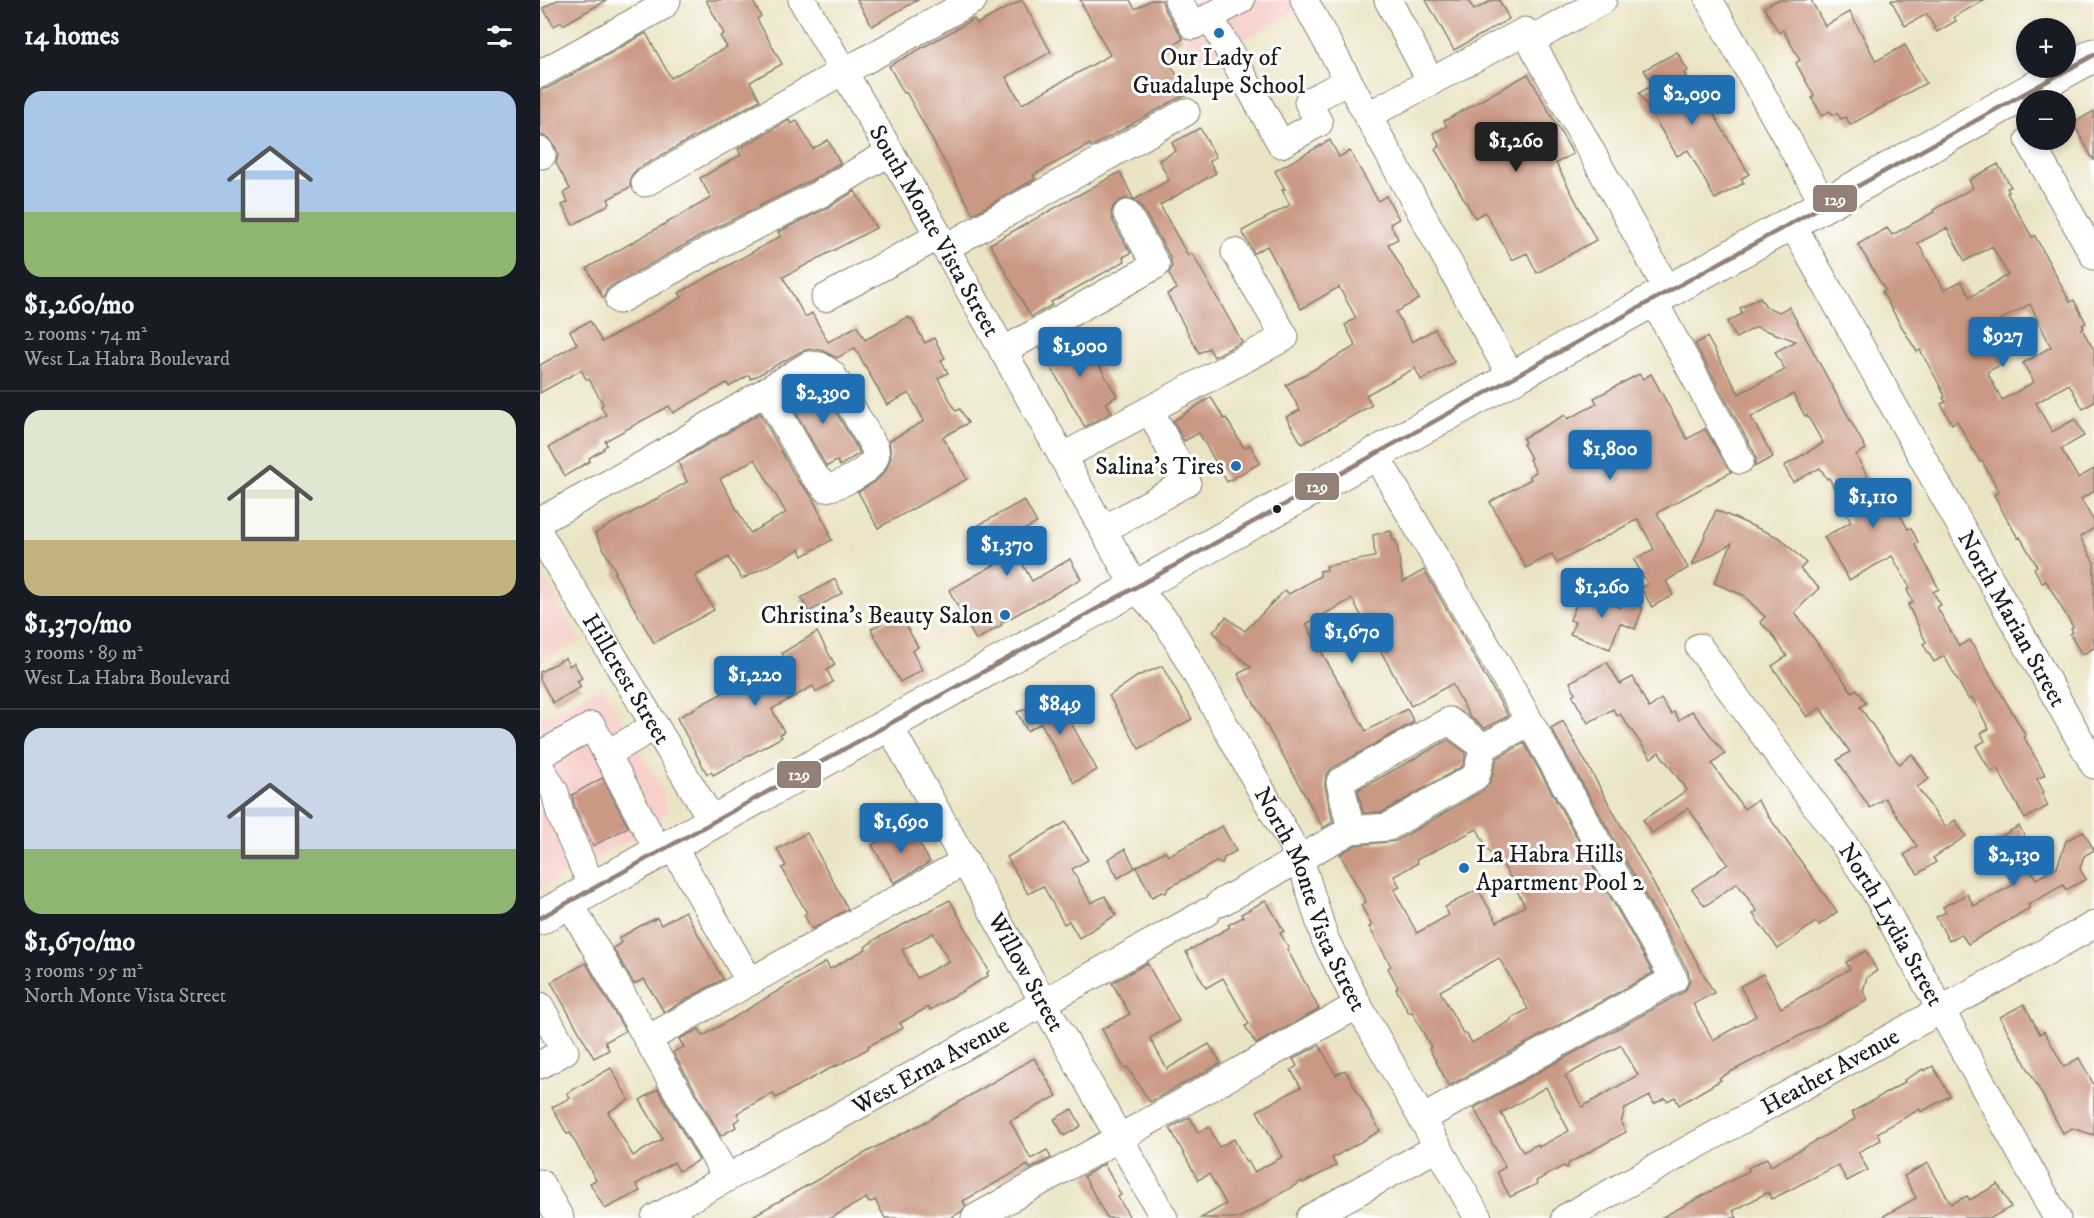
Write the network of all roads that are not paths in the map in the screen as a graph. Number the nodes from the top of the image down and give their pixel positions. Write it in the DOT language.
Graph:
graph roads {
  1 [pos="667,0"];
  2 [pos="802,0"];
  3 [pos="945,0"];
  4 [pos="974,0"];
  5 [pos="1178,0"];
  6 [pos="1240,0"];
  7 [pos="1304,0"];
  8 [pos="1388,0"];
  9 [pos="1603,0"];
  10 [pos="1709,0"];
  11 [pos="1210,17"];
  12 [pos="1528,37"];
  13 [pos="2094,56"];
  14 [pos="840,66"];
  15 [pos="540,75"];
  16 [pos="1348,81"];
  17 [pos="1431,82"];
  18 [pos="2008,102"];
  19 [pos="1186,112"];
  20 [pos="1367,116"];
  21 [pos="2016,117"];
  22 [pos="2035,150"];
  23 [pos="890,152"];
  24 [pos="645,183"];
  25 [pos="1824,204"];
  26 [pos="1127,214"];
  27 [pos="1791,222"];
  28 [pos="942,242"];
  29 [pos="1235,252"];
  30 [pos="2094,256"];
  31 [pos="1660,295"];
  32 [pos="825,298"];
  33 [pos="619,300"];
  34 [pos="1003,351"];
  35 [pos="1512,378"];
  36 [pos="766,390"];
  37 [pos="1149,410"];
  38 [pos="1375,454"];
  39 [pos="1062,457"];
  40 [pos="1740,460"];
  41 [pos="540,521"];
  42 [pos="1102,530"];
  43 [pos="540,535"];
  44 [pos="1135,587"];
  45 [pos="1699,647"];
  46 [pos="1529,722"];
  47 [pos="888,724"];
  48 [pos="655,726"];
  49 [pos="1484,747"];
  50 [pos="607,754"];
  51 [pos="540,755"];
  52 [pos="2094,765"];
  53 [pos="540,767"];
  54 [pos="713,822"];
  55 [pos="1352,830"];
  56 [pos="666,848"];
  57 [pos="1300,859"];
  58 [pos="965,861"];
  59 [pos="558,906"];
  60 [pos="2094,925"];
  61 [pos="750,982"];
  62 [pos="1044,1002"];
  63 [pos="1358,1005"];
  64 [pos="540,1006"];
  65 [pos="1942,1009"];
  66 [pos="648,1040"];
  67 [pos="540,1065"];
  68 [pos="1422,1119"];
  69 [pos="1119,1138"];
  70 [pos="1438,1147"];
  71 [pos="727,1178"];
  72 [pos="540,1183"];
  73 [pos="560,1218"];
  74 [pos="655,1218"];
  75 [pos="975,1218"];
  76 [pos="1164,1218"];
  77 [pos="1310,1218"];
  78 [pos="1478,1218"];
  79 [pos="1565,1218"];
  80 [pos="2057,1218"];
  1 -- 15 [label="street"];
  2 -- 14 [label="street, South Monte Vista Street"];
  3 -- 14 [label="street"];
  4 -- 14 [label="street"];
  5 -- 11 [label="street"];
  6 -- 11 [label="street"];
  7 -- 16 [label="street"];
  8 -- 17 [label="street"];
  9 -- 12 [label="street"];
  10 -- 25 [label="street"];
  11 -- 16 [label="street"];
  12 -- 17 [label="street"];
  12 -- 31 [label="street"];
  13 -- 18 [label="main road"];
  14 -- 23 [label="street, South Monte Vista Street"];
  14 -- 24 [label="street"];
  16 -- 20 [label="street"];
  17 -- 20 [label="street"];
  18 -- 21 [label="street"];
  18 -- 25 [label="main road"];
  19 -- 28 [label="street"];
  20 -- 35 [label="street"];
  22 -- 30 [label="street"];
  23 -- 28 [label="street, South Monte Vista Street"];
  23 -- 33 [label="street"];
  25 -- 27 [label="main road"];
  26 -- 34 [label="street"];
  27 -- 31 [label="main road"];
  27 -- 52 [label="street, North Marian Street"];
  28 -- 32 [label="street"];
  28 -- 34 [label="street, South Monte Vista Street"];
  29 -- 37 [label="street"];
  31 -- 35 [label="main road"];
  31 -- 40 [label="street"];
  34 -- 39 [label="street, South Monte Vista Street"];
  35 -- 38 [label="main road"];
  36 -- 36 [label="street"];
  36 -- 41 [label="street"];
  37 -- 39 [label="street"];
  37 -- 42 [label="street"];
  38 -- 44 [label="main road"];
  38 -- 46 [label="street"];
  39 -- 42 [label="street, South Monte Vista Street"];
  42 -- 44 [label="street, South Monte Vista Street"];
  43 -- 48 [label="street, Hillcrest Street"];
  44 -- 47 [label="main road"];
  44 -- 57 [label="street, North Monte Vista Street"];
  45 -- 65 [label="street, North Lydia Street"];
  46 -- 49 [label="street"];
  46 -- 68 [label="street"];
  47 -- 54 [label="main road"];
  47 -- 58 [label="street, Willow Street"];
  48 -- 50 [label="street"];
  48 -- 54 [label="street, Hillcrest Street"];
  49 -- 55 [label="street"];
  49 -- 55 [label="street"];
  50 -- 51 [label="street"];
  50 -- 56 [label="street"];
  53 -- 59 [label="street"];
  54 -- 56 [label="main road"];
  55 -- 57 [label="street, West Erna Avenue"];
  56 -- 59 [label="main road"];
  56 -- 61 [label="street"];
  57 -- 62 [label="street, West Erna Avenue"];
  57 -- 63 [label="street, North Monte Vista Street"];
  58 -- 61 [label="street"];
  58 -- 62 [label="street, Willow Street"];
  59 -- 66 [label="street"];
  60 -- 65 [label="street, Heather Avenue"];
  61 -- 66 [label="street"];
  62 -- 69 [label="street, Willow Street"];
  62 -- 71 [label="street, West Erna Avenue"];
  63 -- 68 [label="street, North Monte Vista Street"];
  63 -- 69 [label="street"];
  64 -- 67 [label="street"];
  65 -- 79 [label="street, Heather Avenue"];
  65 -- 80 [label="street, North Lydia Street"];
  66 -- 71 [label="street"];
  68 -- 70 [label="street, North Monte Vista Street"];
  69 -- 75 [label="street"];
  69 -- 76 [label="street, Willow Street"];
  70 -- 77 [label="street"];
  70 -- 78 [label="street, North Monte Vista Street"];
  71 -- 74 [label="street, West Erna Avenue"];
  72 -- 73 [label="street"];
}
